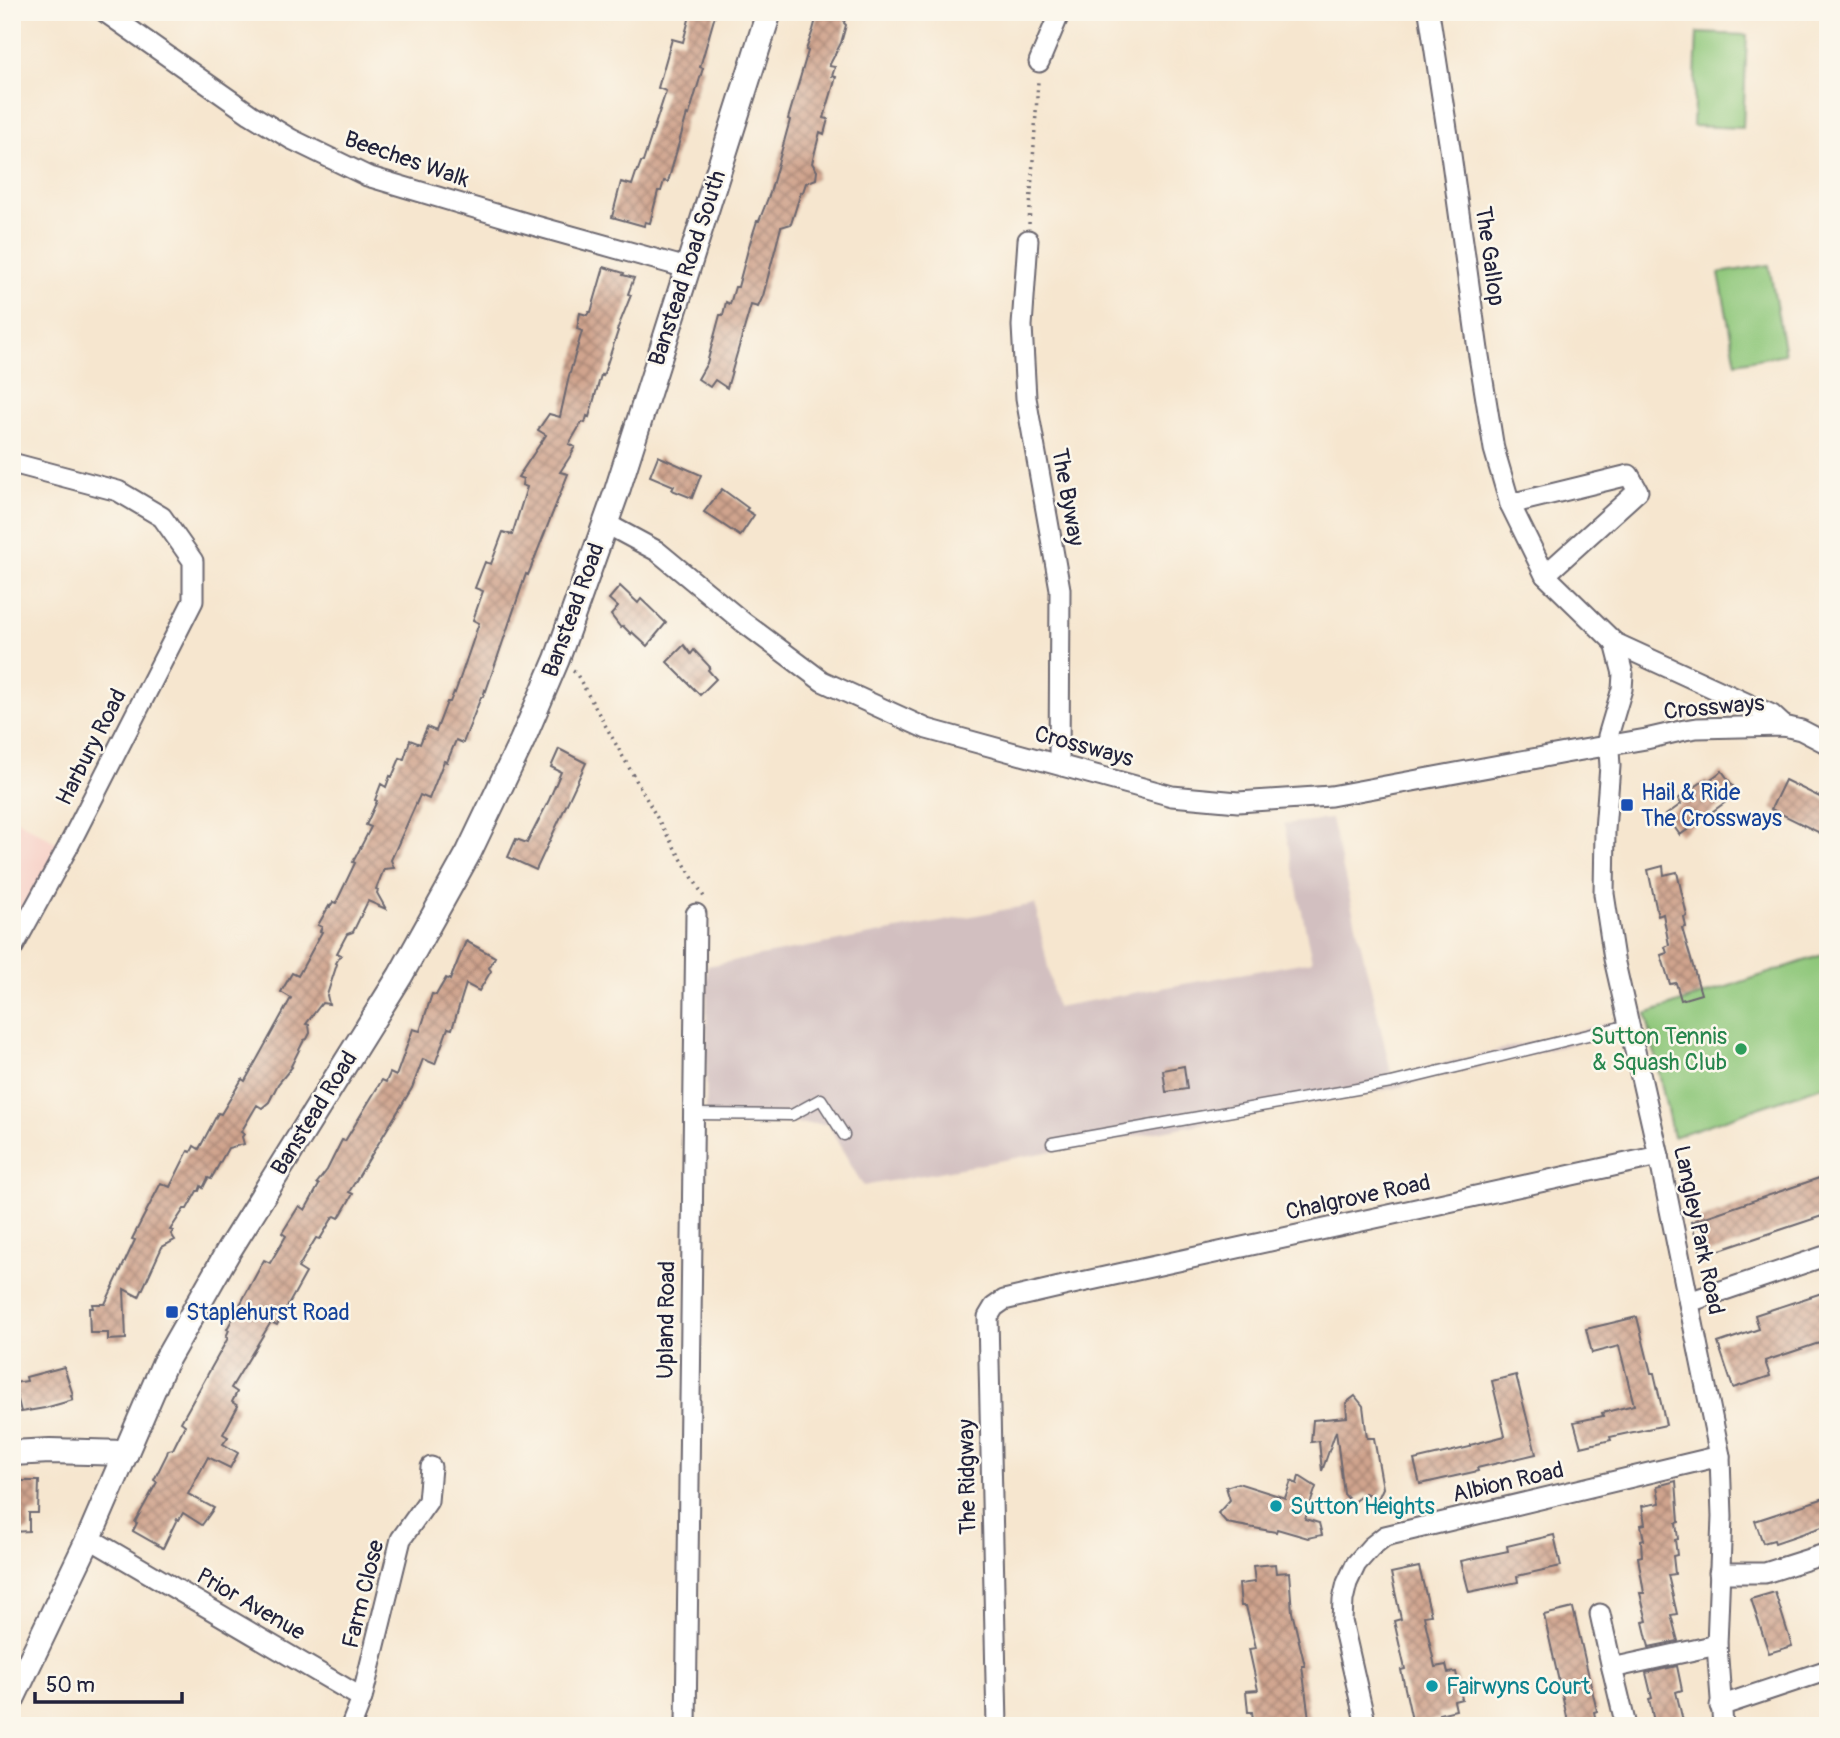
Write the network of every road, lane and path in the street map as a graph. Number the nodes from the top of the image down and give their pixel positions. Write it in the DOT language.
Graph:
graph roads {
  1 [pos="105,12"];
  2 [pos="769,12"];
  3 [pos="1060,12"];
  4 [pos="1429,12"];
  5 [pos="1039,62"];
  6 [pos="1028,240"];
  7 [pos="687,268"];
  8 [pos="12,463"];
  9 [pos="1510,505"];
  10 [pos="605,523"];
  11 [pos="1545,575"];
  12 [pos="1615,643"];
  13 [pos="557,659"];
  14 [pos="1784,726"];
  15 [pos="1828,744"];
  16 [pos="1609,746"];
  17 [pos="1059,764"];
  18 [pos="696,914"];
  19 [pos="12,949"];
  20 [pos="1629,1024"];
  21 [pos="693,1114"];
  22 [pos="844,1135"];
  23 [pos="1052,1143"];
  24 [pos="1659,1156"];
  25 [pos="1828,1255"];
  26 [pos="1068,1285"];
  27 [pos="1689,1302"];
  28 [pos="12,1453"];
  29 [pos="126,1453"];
  30 [pos="1720,1456"];
  31 [pos="431,1467"];
  32 [pos="89,1538"];
  33 [pos="1828,1553"];
  34 [pos="1719,1573"];
  35 [pos="1600,1614"];
  36 [pos="1717,1645"];
  37 [pos="1612,1668"];
  38 [pos="1828,1670"];
  39 [pos="362,1698"];
  40 [pos="12,1699"];
  41 [pos="1721,1716"];
  42 [pos="351,1726"];
  43 [pos="686,1726"];
  44 [pos="997,1726"];
  45 [pos="1366,1726"];
  46 [pos="1626,1726"];
  1 -- 7 [label="street, Beeches Walk"];
  2 -- 7 [label="street, Banstead Road South"];
  3 -- 5 [label="street"];
  4 -- 9 [label="street, The Gallop"];
  5 -- 6 [label="path"];
  6 -- 17 [label="street, The Byway"];
  7 -- 10 [label="street, Banstead Road South"];
  8 -- 19 [label="street, Harbury Road"];
  9 -- 11 [label="street, The Gallop"];
  9 -- 11 [label="street"];
  10 -- 13 [label="street, Banstead Road"];
  10 -- 17 [label="street, Crossways"];
  11 -- 12 [label="street, The Gallop"];
  12 -- 14 [label="street, The Gallop"];
  12 -- 16 [label="street"];
  13 -- 18 [label="path"];
  13 -- 29 [label="street, Banstead Road"];
  14 -- 15 [label="street, The Gallop"];
  14 -- 16 [label="street, Crossways"];
  16 -- 17 [label="street, Crossways"];
  16 -- 20 [label="street, Langley Park Road"];
  18 -- 21 [label="street, Upland Road"];
  20 -- 23 [label="lane"];
  20 -- 24 [label="street, Langley Park Road"];
  21 -- 22 [label="lane"];
  21 -- 43 [label="street, Upland Road"];
  24 -- 26 [label="street, Chalgrove Road"];
  24 -- 27 [label="street, Langley Park Road"];
  25 -- 27 [label="street"];
  26 -- 44 [label="street, The Ridgway"];
  27 -- 30 [label="street, Langley Park Road"];
  28 -- 29 [label="street"];
  29 -- 32 [label="street, Banstead Road"];
  30 -- 34 [label="street, Langley Park Road"];
  30 -- 45 [label="street, Albion Road"];
  31 -- 39 [label="street, Farm Close"];
  32 -- 39 [label="street, Prior Avenue"];
  32 -- 40 [label="street, Banstead Road"];
  33 -- 34 [label="street"];
  34 -- 36 [label="street, Langley Park Road"];
  35 -- 37 [label="street"];
  36 -- 37 [label="street"];
  36 -- 41 [label="street, Langley Park Road"];
  37 -- 46 [label="street"];
  38 -- 41 [label="street"];
  39 -- 42 [label="street"];
}
